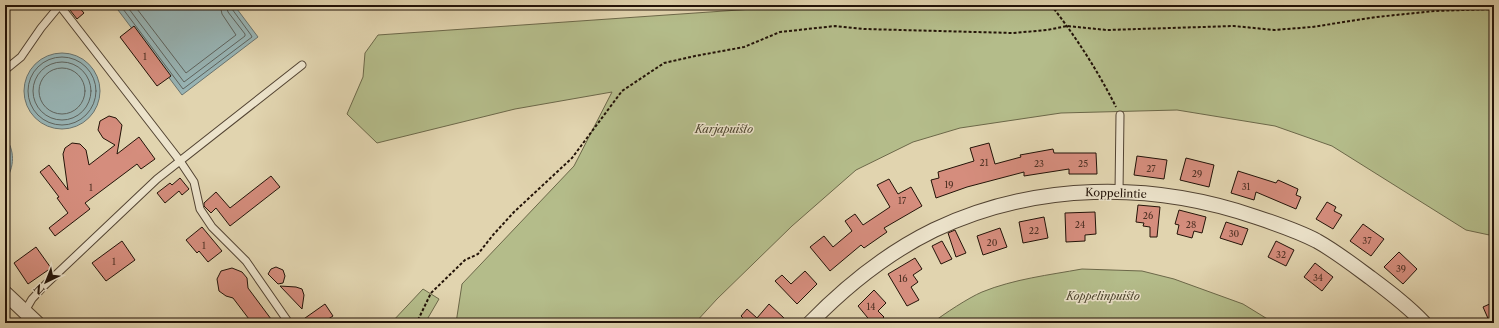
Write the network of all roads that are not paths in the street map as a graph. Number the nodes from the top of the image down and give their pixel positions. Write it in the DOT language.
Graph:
graph roads {
  1 [pos="60,6"];
  2 [pos="302,65"];
  3 [pos="5,70"];
  4 [pos="1120,115"];
  5 [pos="180,161"];
  6 [pos="1118,192"];
  7 [pos="5,293"];
  8 [pos="25,311"];
  9 [pos="37,323"];
  10 [pos="289,323"];
  11 [pos="810,323"];
  12 [pos="1424,323"];
  1 -- 3 [label="lane"];
  1 -- 5 [label="lane"];
  2 -- 5 [label="lane"];
  4 -- 6 [label="lane"];
  5 -- 8 [label="lane"];
  5 -- 10 [label="lane"];
  6 -- 11 [label="street, Koppelintie"];
  6 -- 12 [label="street, Koppelintie"];
  7 -- 8 [label="street"];
  8 -- 9 [label="street"];
}
